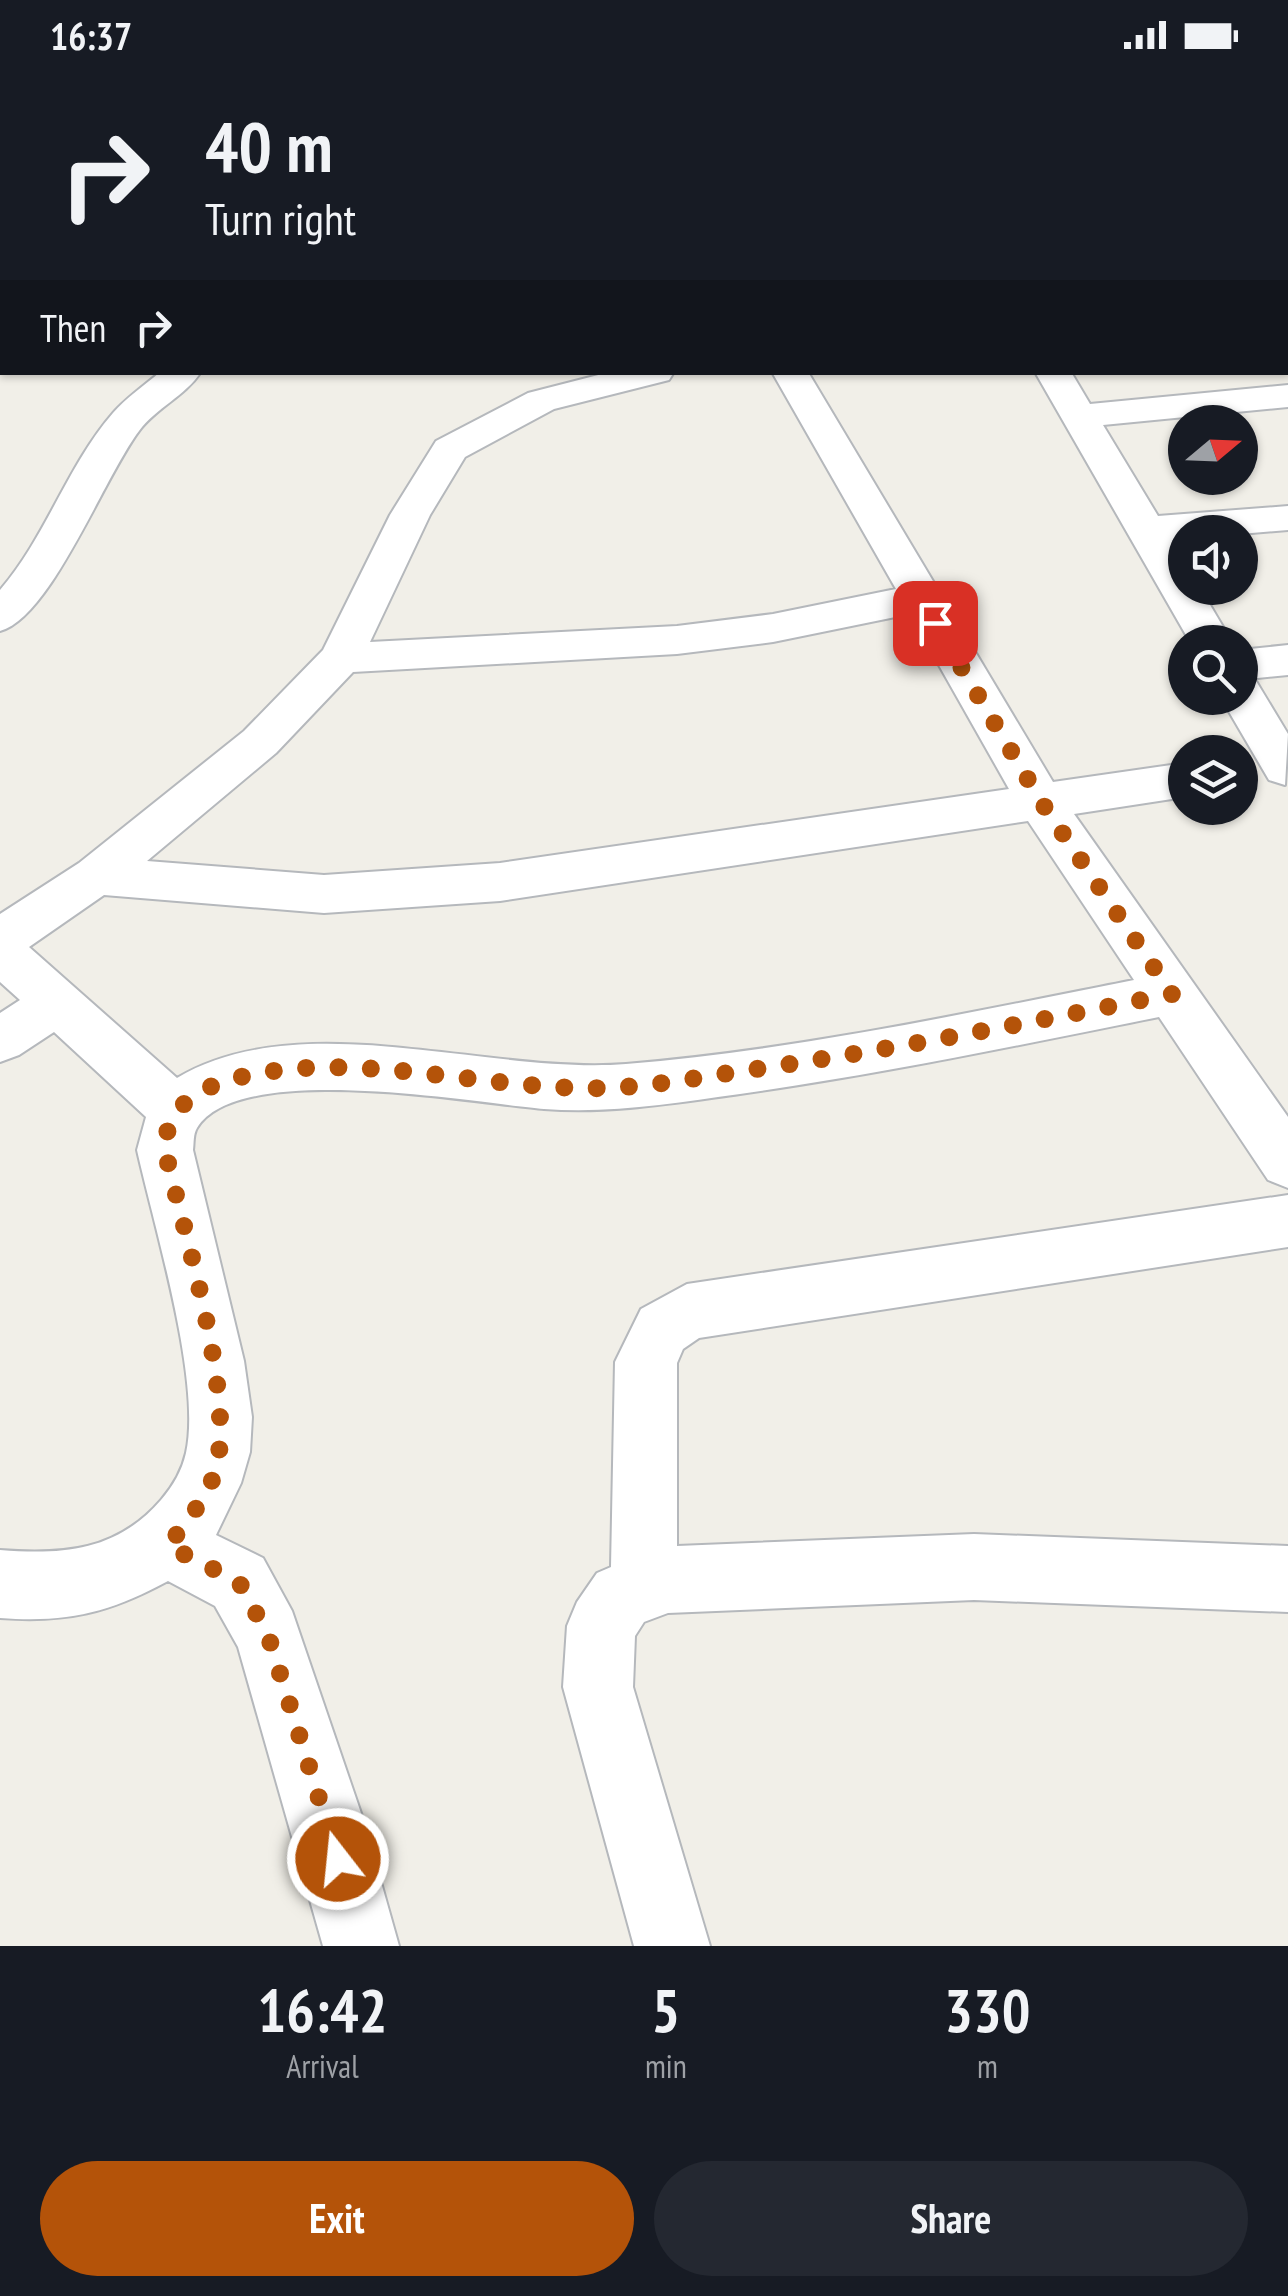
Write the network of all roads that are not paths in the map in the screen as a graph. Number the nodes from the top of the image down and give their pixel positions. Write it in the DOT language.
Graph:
graph roads {
  1 [pos="180,375"];
  2 [pos="644,375"];
  3 [pos="792,375"];
  4 [pos="1054,375"];
  5 [pos="1288,396"];
  6 [pos="1078,416"];
  7 [pos="1288,518"];
  8 [pos="1145,530"];
  9 [pos="920,598"];
  10 [pos="0,618"];
  11 [pos="1201,625"];
  12 [pos="340,658"];
  13 [pos="1288,660"];
  14 [pos="1258,663"];
  15 [pos="1249,715"];
  16 [pos="1271,769"];
  17 [pos="1168,783"];
  18 [pos="1042,803"];
  19 [pos="96,876"];
  20 [pos="0,940"];
  21 [pos="0,951"];
  22 [pos="1172,994"];
  23 [pos="57,1002"];
  24 [pos="0,1040"];
  25 [pos="175,1110"];
  26 [pos="1284,1158"];
  27 [pos="1288,1218"];
  28 [pos="168,1546"];
  29 [pos="1288,1579"];
  30 [pos="0,1584"];
  31 [pos="644,1589"];
  32 [pos="361,1946"];
  33 [pos="672,1946"];
  1 -- 10 [label="street"];
  2 -- 12 [label="street"];
  3 -- 9 [label="street"];
  4 -- 6 [label="street"];
  5 -- 6 [label="street"];
  6 -- 8 [label="street"];
  7 -- 8 [label="street"];
  8 -- 11 [label="street"];
  9 -- 12 [label="street"];
  9 -- 18 [label="street"];
  12 -- 19 [label="street"];
  13 -- 14 [label="street"];
  15 -- 16 [label="street"];
  17 -- 18 [label="street"];
  18 -- 19 [label="street"];
  18 -- 22 [label="street"];
  19 -- 20 [label="street"];
  21 -- 23 [label="street"];
  22 -- 25 [label="street"];
  22 -- 26 [label="street"];
  23 -- 24 [label="street"];
  23 -- 25 [label="street"];
  25 -- 28 [label="street"];
  26 -- 27 [label="street"];
  27 -- 31 [label="street"];
  28 -- 30 [label="street"];
  28 -- 32 [label="street"];
  29 -- 31 [label="street"];
  31 -- 33 [label="street"];
}
